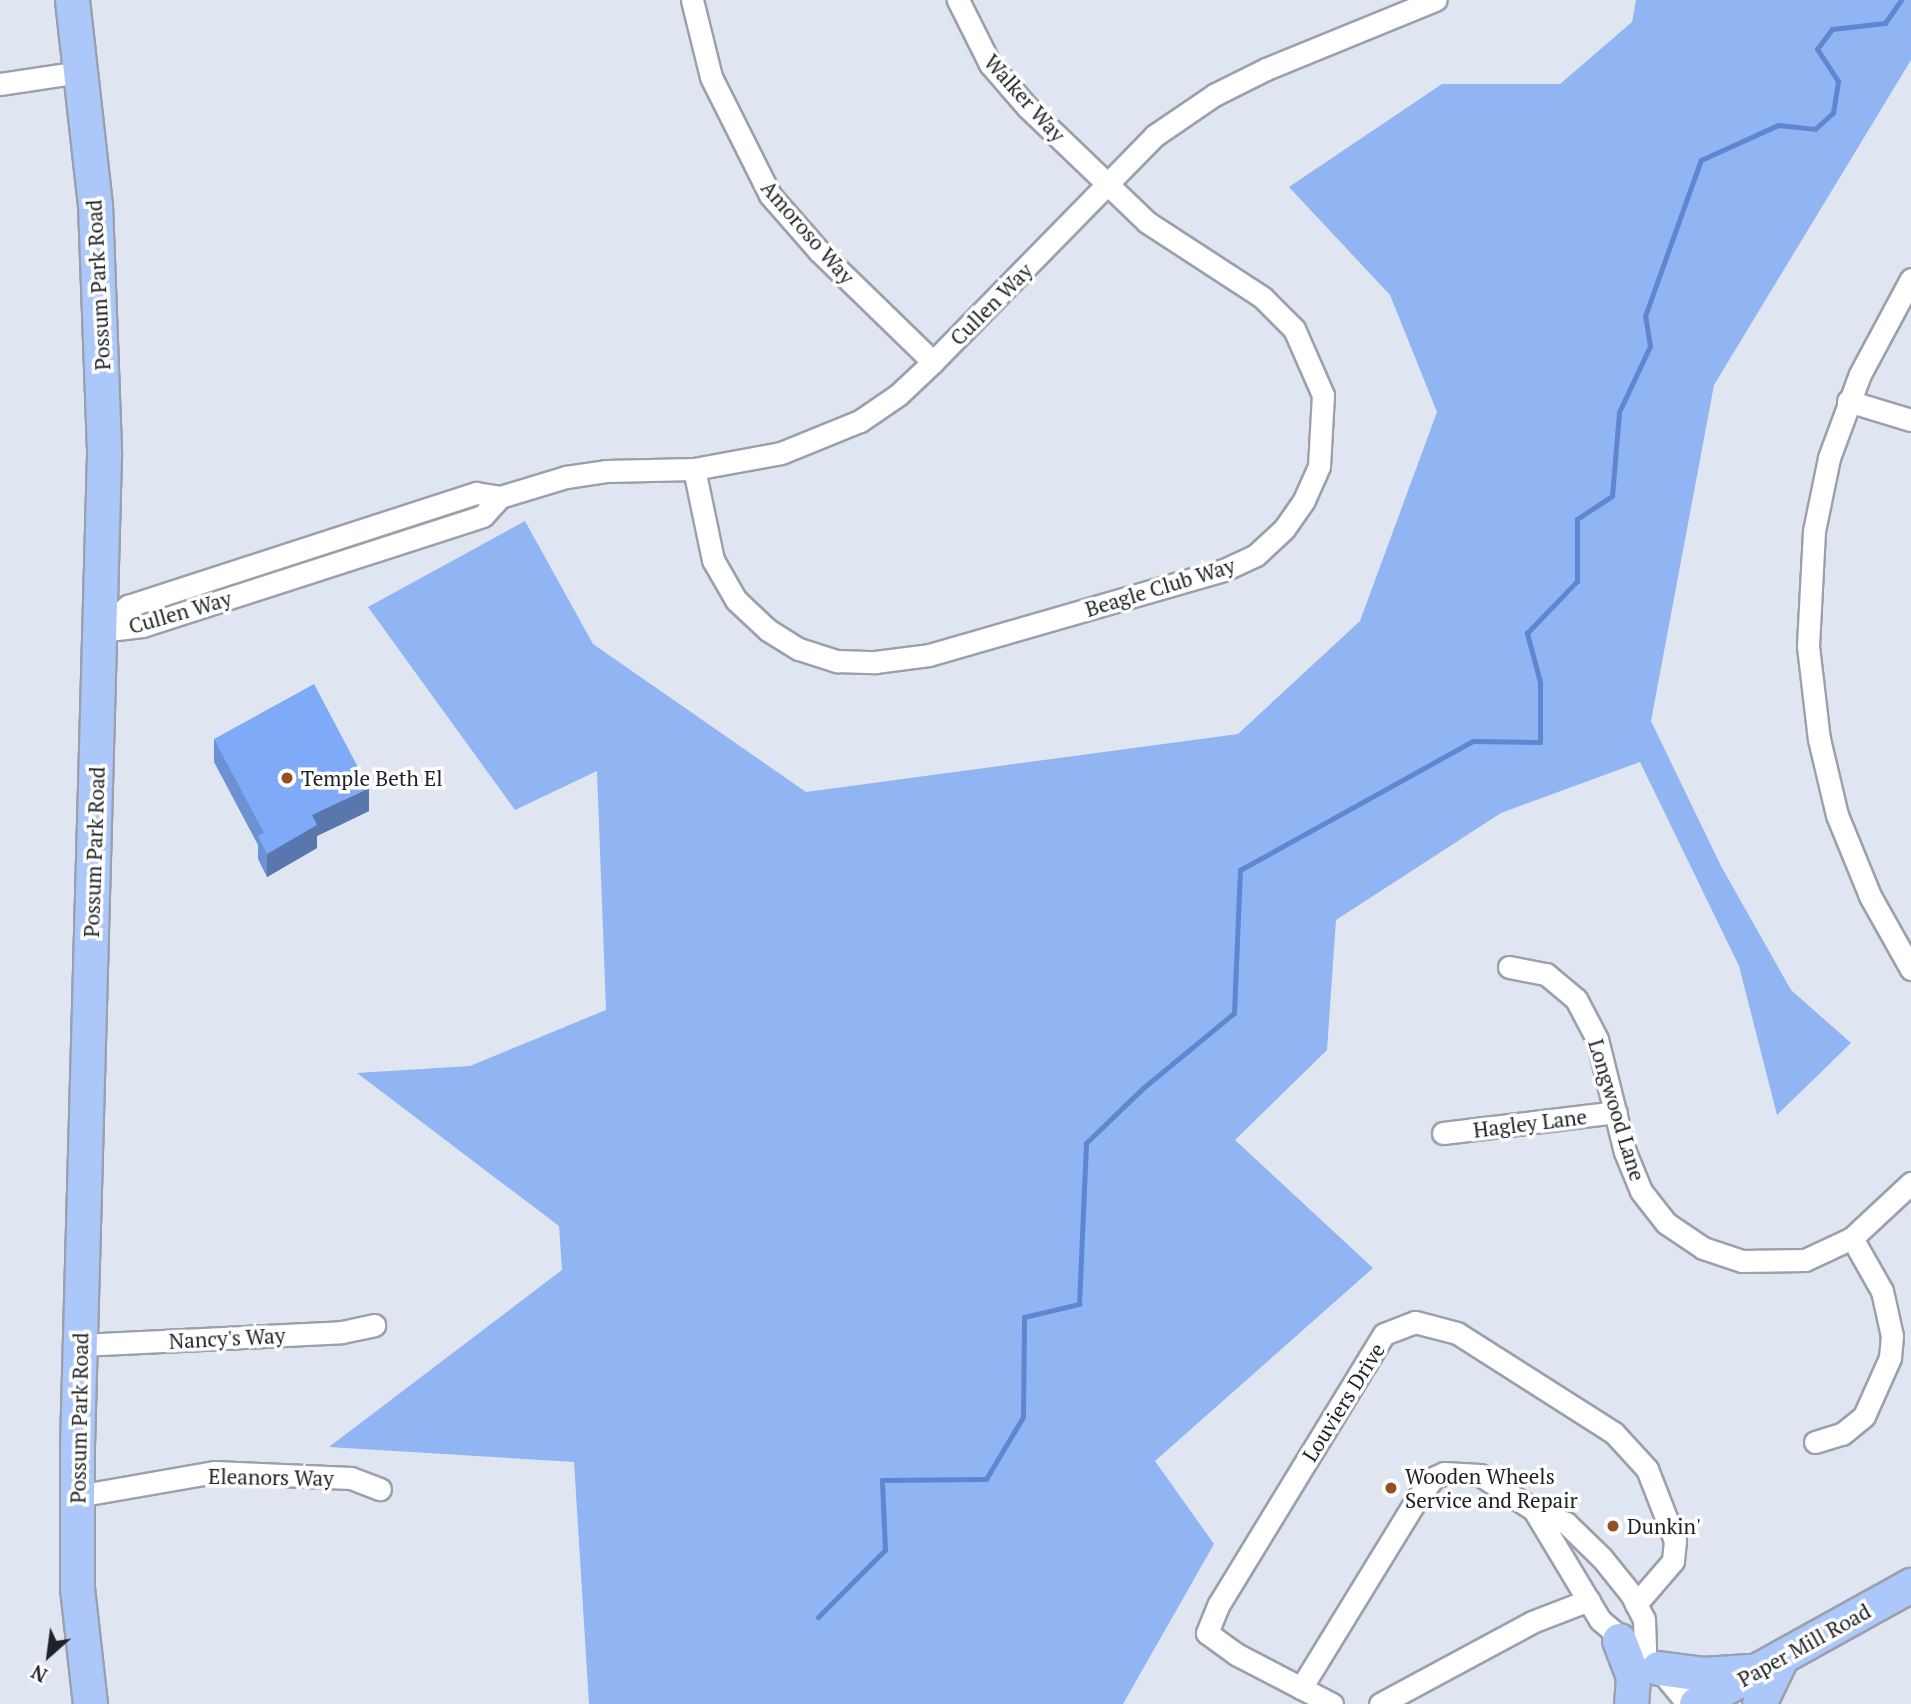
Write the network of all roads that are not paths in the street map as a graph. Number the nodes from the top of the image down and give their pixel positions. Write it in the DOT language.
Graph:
graph roads {
  1 [pos="72,0"];
  2 [pos="692,0"];
  3 [pos="958,0"];
  4 [pos="1435,0"];
  5 [pos="80,72"];
  6 [pos="0,84"];
  7 [pos="1108,185"];
  8 [pos="1911,279"];
  9 [pos="933,362"];
  10 [pos="1848,401"];
  11 [pos="1911,420"];
  12 [pos="694,469"];
  13 [pos="100,631"];
  14 [pos="1509,967"];
  15 [pos="1911,969"];
  16 [pos="1616,1112"];
  17 [pos="1443,1133"];
  18 [pos="1911,1183"];
  19 [pos="1852,1238"];
  20 [pos="374,1325"];
  21 [pos="80,1345"];
  22 [pos="1815,1442"];
  23 [pos="380,1489"];
  24 [pos="77,1496"];
  25 [pos="1534,1510"];
  26 [pos="1911,1584"];
  27 [pos="1589,1600"];
  28 [pos="1636,1604"];
  29 [pos="1641,1653"];
  30 [pos="1775,1661"];
  31 [pos="1301,1688"];
  32 [pos="90,1704"];
  33 [pos="1332,1704"];
  34 [pos="1380,1704"];
  35 [pos="1631,1704"];
  36 [pos="1688,1704"];
  37 [pos="1696,1704"];
  38 [pos="1759,1704"];
  1 -- 5 [label="main road, Possum Park Road"];
  2 -- 9 [label="street, Amoroso Way"];
  3 -- 7 [label="street, Walker Way"];
  4 -- 7 [label="street, Cullen Way"];
  5 -- 6 [label="street"];
  5 -- 13 [label="main road, Possum Park Road"];
  7 -- 9 [label="street, Cullen Way"];
  7 -- 12 [label="street, Beagle Club Way"];
  8 -- 10 [label="street"];
  9 -- 12 [label="street, Cullen Way"];
  10 -- 11 [label="street"];
  10 -- 15 [label="street"];
  12 -- 13 [label="street, Cullen Way"];
  13 -- 21 [label="main road, Possum Park Road"];
  14 -- 16 [label="street, Longwood Lane"];
  16 -- 17 [label="street, Hagley Lane"];
  16 -- 19 [label="street, Longwood Lane"];
  18 -- 19 [label="street, Longwood Lane"];
  19 -- 22 [label="street"];
  20 -- 21 [label="street, Nancy's Way"];
  21 -- 24 [label="main road, Possum Park Road"];
  23 -- 24 [label="street, Eleanors Way"];
  24 -- 32 [label="main road, Possum Park Road"];
  25 -- 27 [label="street"];
  25 -- 28 [label="street"];
  25 -- 31 [label="street"];
  26 -- 30 [label="main road, Paper Mill Road"];
  27 -- 29 [label="street"];
  27 -- 34 [label="street"];
  28 -- 29 [label="street"];
  28 -- 31 [label="street, Louviers Drive"];
  29 -- 30 [label="main road"];
  29 -- 35 [label="main road"];
  29 -- 36 [label="street"];
  30 -- 37 [label="main road, Paper Mill Road"];
  30 -- 38 [label="main road"];
  31 -- 33 [label="street, Louviers Drive"];
}
